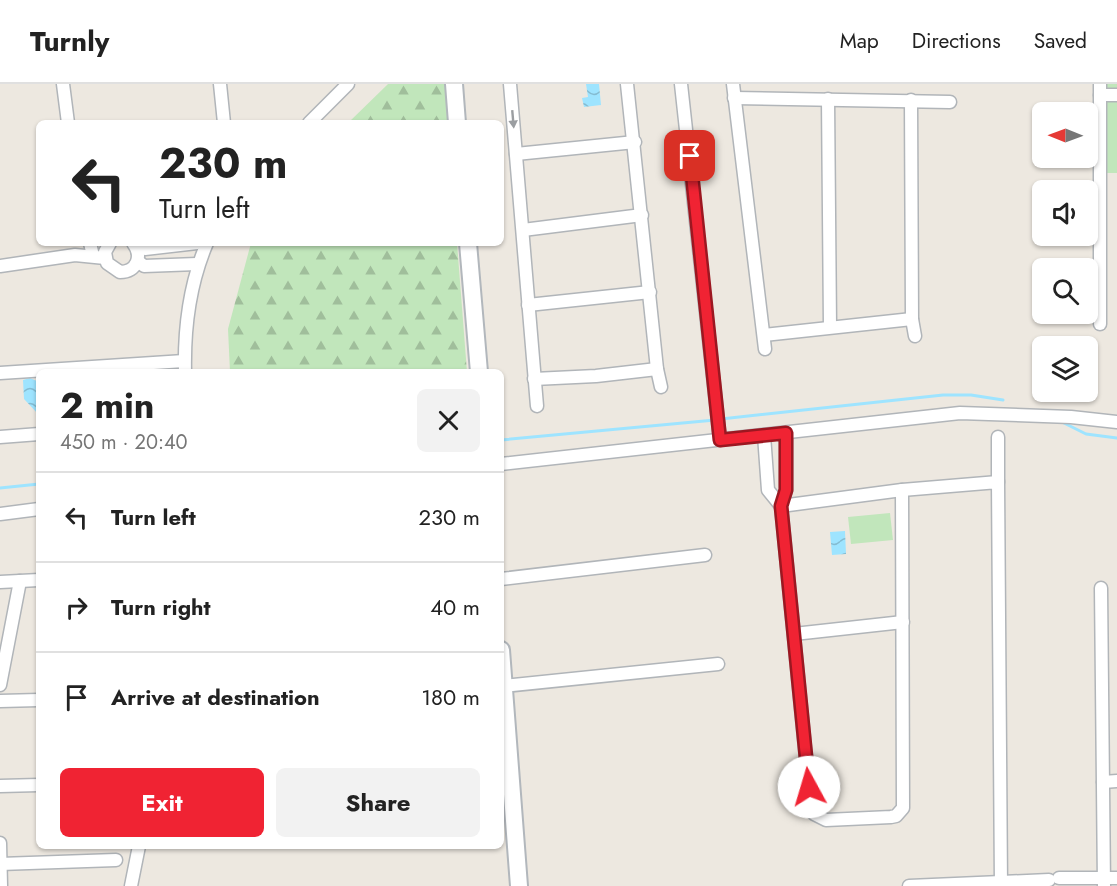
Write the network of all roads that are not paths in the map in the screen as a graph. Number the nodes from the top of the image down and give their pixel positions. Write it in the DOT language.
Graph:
graph roads {
  1 [pos="63,84"];
  2 [pos="220,84"];
  3 [pos="348,84"];
  4 [pos="454,84"];
  5 [pos="510,84"];
  6 [pos="627,84"];
  7 [pos="681,84"];
  8 [pos="733,84"];
  9 [pos="1100,90"];
  10 [pos="1117,95"];
  11 [pos="734,98"];
  12 [pos="828,99"];
  13 [pos="911,100"];
  14 [pos="950,102"];
  15 [pos="68,120"];
  16 [pos="224,120"];
  17 [pos="312,120"];
  18 [pos="457,120"];
  19 [pos="635,142"];
  20 [pos="516,154"];
  21 [pos="642,215"];
  22 [pos="523,230"];
  23 [pos="92,246"];
  24 [pos="108,246"];
  25 [pos="134,246"];
  26 [pos="138,246"];
  27 [pos="179,246"];
  28 [pos="206,246"];
  29 [pos="468,246"];
  30 [pos="167,248"];
  31 [pos="99,257"];
  32 [pos="138,261"];
  33 [pos="197,264"];
  34 [pos="168,265"];
  35 [pos="0,266"];
  36 [pos="650,292"];
  37 [pos="528,305"];
  38 [pos="912,320"];
  39 [pos="1100,324"];
  40 [pos="830,326"];
  41 [pos="764,335"];
  42 [pos="915,336"];
  43 [pos="765,349"];
  44 [pos="185,366"];
  45 [pos="128,368"];
  46 [pos="102,369"];
  47 [pos="479,369"];
  48 [pos="657,369"];
  49 [pos="36,372"];
  50 [pos="0,373"];
  51 [pos="534,379"];
  52 [pos="661,387"];
  53 [pos="537,406"];
  54 [pos="1117,422"];
  55 [pos="786,433"];
  56 [pos="36,434"];
  57 [pos="718,434"];
  58 [pos="764,435"];
  59 [pos="0,437"];
  60 [pos="998,437"];
  61 [pos="504,464"];
  62 [pos="998,482"];
  63 [pos="902,489"];
  64 [pos="781,506"];
  65 [pos="36,509"];
  66 [pos="0,514"];
  67 [pos="705,555"];
  68 [pos="504,579"];
  69 [pos="36,580"];
  70 [pos="20,581"];
  71 [pos="0,582"];
  72 [pos="1101,588"];
  73 [pos="903,622"];
  74 [pos="794,634"];
  75 [pos="718,664"];
  76 [pos="0,685"];
  77 [pos="504,686"];
  78 [pos="36,700"];
  79 [pos="0,701"];
  80 [pos="1117,781"];
  81 [pos="1103,782"];
  82 [pos="36,785"];
  83 [pos="0,786"];
  84 [pos="0,843"];
  85 [pos="138,849"];
  86 [pos="116,860"];
  87 [pos="0,864"];
  88 [pos="1117,878"];
  89 [pos="1104,882"];
  90 [pos="1001,884"];
  91 [pos="974,885"];
  92 [pos="1,886"];
  93 [pos="131,886"];
  94 [pos="519,886"];
  95 [pos="909,886"];
  1 -- 15 [label="street"];
  2 -- 16 [label="street"];
  3 -- 17 [label="street"];
  4 -- 18 [label="street"];
  5 -- 20 [label="street, one-way"];
  6 -- 19 [label="street"];
  7 -- 57 [label="street"];
  8 -- 11 [label="street"];
  9 -- 10 [label="street"];
  9 -- 39 [label="street"];
  11 -- 12 [label="street"];
  11 -- 41 [label="street"];
  12 -- 13 [label="street"];
  12 -- 40 [label="street"];
  13 -- 14 [label="street"];
  13 -- 38 [label="street"];
  19 -- 20 [label="street"];
  19 -- 21 [label="street"];
  20 -- 22 [label="street"];
  21 -- 22 [label="street"];
  21 -- 36 [label="street"];
  22 -- 37 [label="street"];
  23 -- 31 [label="street"];
  24 -- 31 [label="street"];
  25 -- 32 [label="street"];
  26 -- 30 [label="street"];
  27 -- 30 [label="street"];
  28 -- 33 [label="street"];
  29 -- 47 [label="street"];
  30 -- 34 [label="street"];
  31 -- 32 [label="street"];
  31 -- 35 [label="street"];
  32 -- 34 [label="street"];
  33 -- 34 [label="street"];
  33 -- 44 [label="street"];
  36 -- 37 [label="street"];
  36 -- 48 [label="street"];
  37 -- 51 [label="street"];
  38 -- 40 [label="street"];
  38 -- 42 [label="street"];
  40 -- 41 [label="street"];
  41 -- 43 [label="street"];
  44 -- 45 [label="street"];
  45 -- 46 [label="street"];
  48 -- 51 [label="street"];
  48 -- 52 [label="street"];
  49 -- 50 [label="street"];
  51 -- 53 [label="street"];
  54 -- 55 [label="street"];
  55 -- 58 [label="street"];
  55 -- 64 [label="street"];
  56 -- 59 [label="street"];
  57 -- 58 [label="street"];
  57 -- 61 [label="street"];
  58 -- 64 [label="street"];
  60 -- 62 [label="street"];
  62 -- 63 [label="street"];
  62 -- 90 [label="street"];
  63 -- 64 [label="street"];
  63 -- 73 [label="street"];
  64 -- 74 [label="street"];
  65 -- 66 [label="street"];
  67 -- 68 [label="street"];
  69 -- 70 [label="street"];
  70 -- 71 [label="street"];
  70 -- 76 [label="street"];
  72 -- 81 [label="street"];
  73 -- 74 [label="street"];
  73 -- 74 [label="street"];
  75 -- 77 [label="street"];
  77 -- 94 [label="street"];
  78 -- 79 [label="street"];
  80 -- 81 [label="street"];
  81 -- 89 [label="street"];
  82 -- 83 [label="street"];
  84 -- 87 [label="street"];
  85 -- 93 [label="street"];
  86 -- 87 [label="street"];
  87 -- 92 [label="street"];
  88 -- 89 [label="street"];
  89 -- 90 [label="street"];
  90 -- 91 [label="street"];
  91 -- 95 [label="street"];
}
